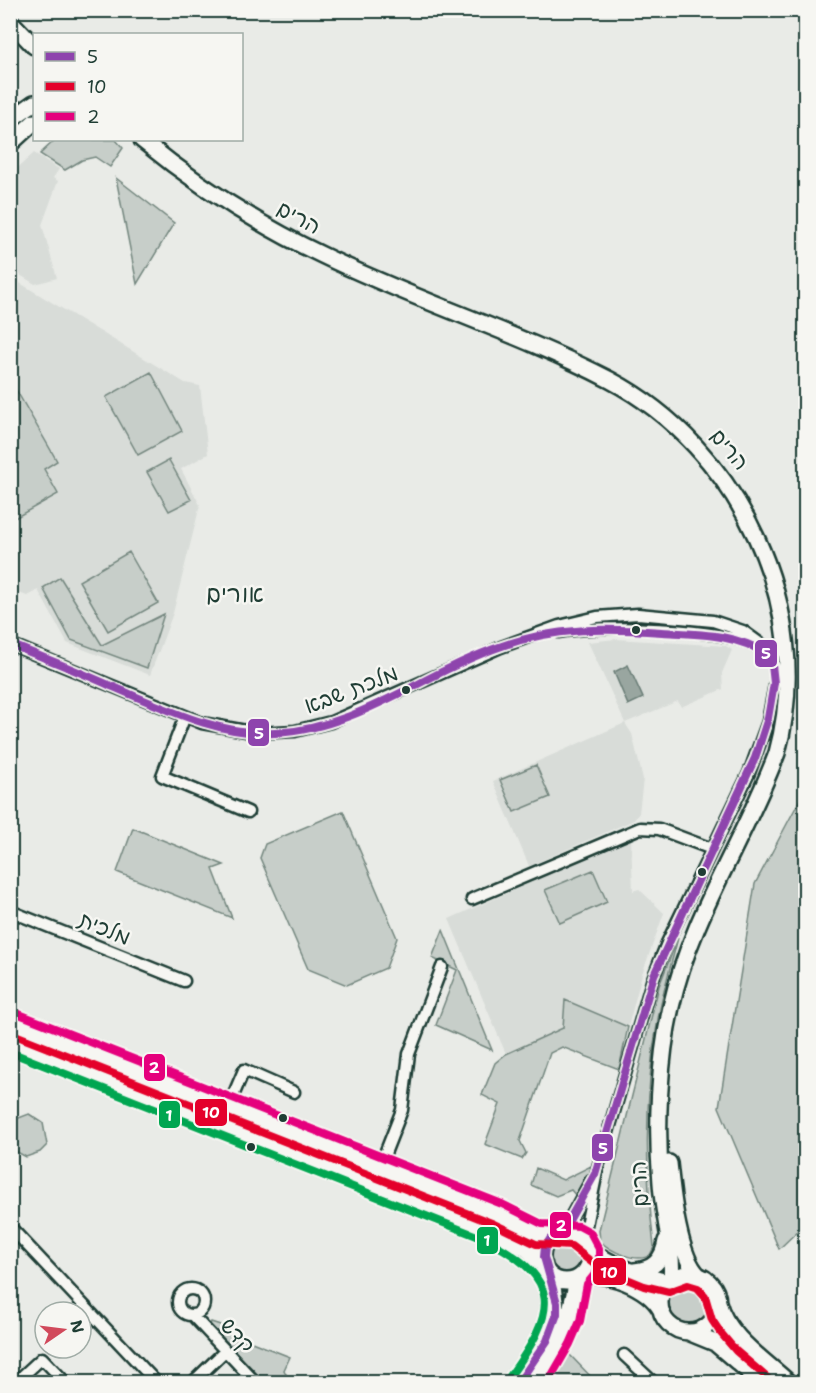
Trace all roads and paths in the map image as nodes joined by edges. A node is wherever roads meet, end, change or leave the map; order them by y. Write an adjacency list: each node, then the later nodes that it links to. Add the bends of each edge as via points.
1 (10, 21): 2 (main road)
2 (33, 45)
3 (33, 104): 4 (main road)
4 (10, 120)
5 (33, 123): 7 (main road)
6 (143, 141): 20 (main road, הרים, via 219,196 297,243 589,370 646,401 707,454 752,518 774,569 789,628 789,706 769,772 708,898 684,962 667,1031)
7 (10, 144)
8 (532, 636): 10 (street, מלכת שבא, via 597,628 717,634 746,641); 10 (street, מלכת שבא, via 572,622 610,615 702,619 743,631 765,646); 11 (street, מלכת שבא, via 313,727 276,733 239,731)
9 (10, 644): 11 (street, מלכת שבא)
10 (771, 656): 13 (street, via 777,679 768,721)
11 (185, 716): 12 (street, via 162,776)
12 (248, 812)
13 (712, 849): 14 (street, via 663,830 640,828); 25 (street, via 655,973)
14 (472, 899)
15 (10, 911): 17 (street, מלכית)
16 (442, 967): 24 (street, via 411,1045 404,1102)
17 (184, 981)
18 (10, 1022): 22 (main road)
19 (10, 1041): 23 (main road)
20 (663, 1082): 29 (main road, הרים, via 659,1162); 33 (main road, הרים, via 676,1210 688,1259)
21 (294, 1092): 22 (street, via 244,1070)
22 (228, 1107): 23 (street); 24 (main road)
23 (221, 1124): 26 (main road)
24 (380, 1167): 26 (street); 28 (main road, via 506,1217 537,1234)
25 (597, 1167): 28 (street); 30 (street)
26 (373, 1184): 31 (main road, via 506,1237 532,1253)
27 (10, 1231): 46 (street)
28 (559, 1234): 30 (main road, via 574,1234); 31 (main road, via 544,1249)
29 (667, 1235): 32 (main road, via 659,1260 650,1268); 35 (main road, הרים)
30 (586, 1244): 32 (main road); 34 (main road, via 589,1266)
31 (547, 1270): 34 (main road, via 562,1281); 42 (main road, via 557,1300 557,1316)
32 (634, 1271): 35 (main road)
33 (699, 1276): 35 (main road, via 682,1275); 36 (main road, via 712,1286)
34 (579, 1278): 37 (main road, via 607,1276 648,1295); 42 (main road, via 561,1339)
35 (670, 1282): 37 (main road, via 662,1294)
36 (718, 1302): 39 (main road, via 710,1323 701,1330); 50 (main road, via 734,1331)
37 (661, 1310): 39 (main road, via 670,1325)
38 (192, 1315): 40 (street, קדש)
39 (688, 1332): 49 (main road, via 712,1341)
40 (225, 1351): 47 (street); 48 (street, קדש)
41 (624, 1355): 44 (street)
42 (531, 1380)
43 (20, 1381): 45 (street, via 42,1358)
44 (651, 1382)
45 (65, 1383)
46 (156, 1383)
47 (194, 1383)
48 (255, 1383)
49 (761, 1383)
50 (788, 1383)

